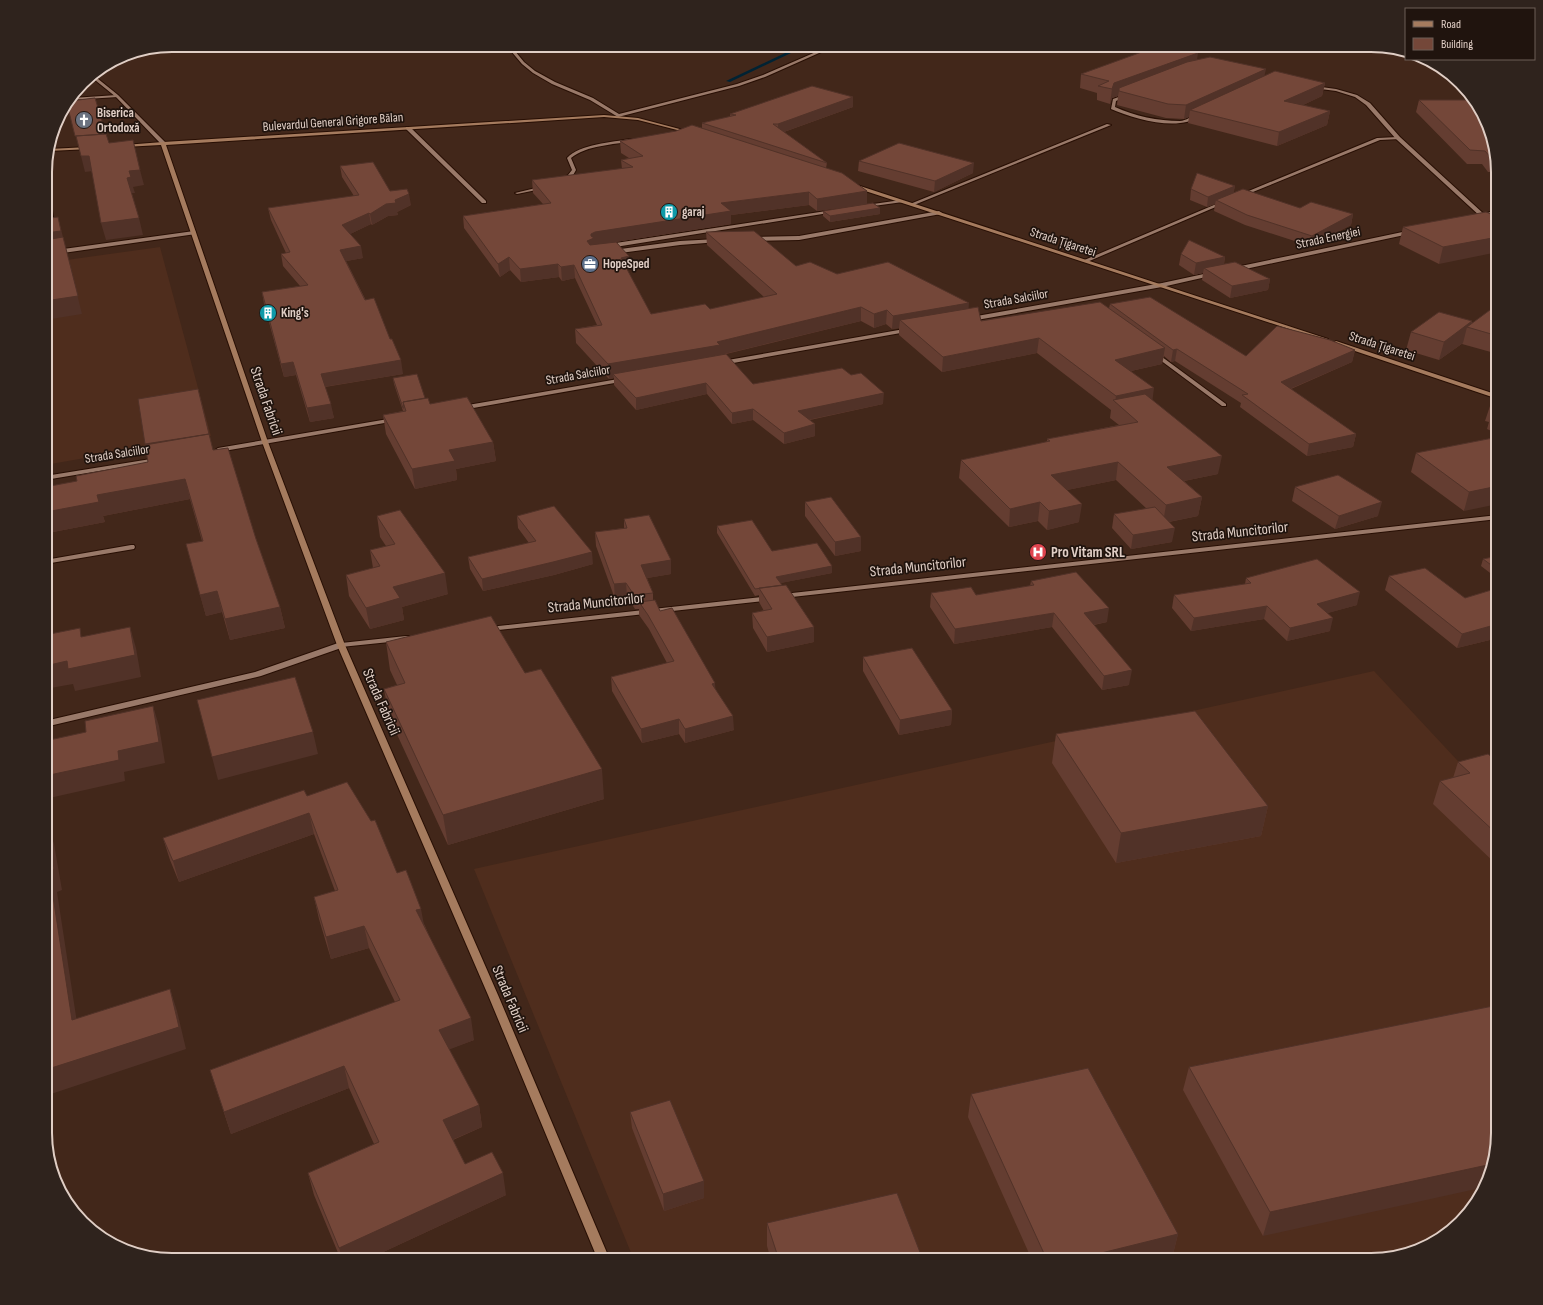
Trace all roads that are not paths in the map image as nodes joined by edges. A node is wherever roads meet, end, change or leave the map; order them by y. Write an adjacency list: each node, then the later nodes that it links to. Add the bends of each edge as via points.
1 (514, 52): 9 (street, via 533,72 605,106)
2 (819, 52): 9 (street, via 738,85)
3 (96, 79): 6 (street)
4 (1306, 86): 15 (street, via 1356,96 1368,104)
5 (1135, 92): 8 (street, via 1114,100 1113,108 1144,118 1184,122)
6 (117, 96): 7 (street); 17 (street)
7 (77, 100)
8 (1205, 112)
9 (618, 116): 11 (main road, Bulevardul General Grigore Bălan); 12 (main road)
10 (1109, 125): 29 (street)
11 (408, 128): 17 (main road, Bulevardul General Grigore Bălan); 28 (street)
12 (682, 130): 13 (street); 14 (main road)
13 (666, 133)
14 (694, 134)
15 (1398, 138): 25 (street, via 1379,139); 34 (street)
16 (636, 140): 21 (street, via 572,154 569,158 574,170 570,176)
17 (163, 143): 18 (main road, Bulevardul General Grigore Bălan); 37 (main road, Strada Fabricii)
18 (117, 146)
19 (94, 147): 20 (main road)
20 (54, 150)
21 (554, 184)
22 (849, 184): 27 (main road, Strada Țigaretei)
23 (547, 186): 24 (street)
24 (517, 193)
25 (1238, 197)
26 (1231, 200): 43 (street)
27 (901, 201): 29 (main road, Strada Țigaretei); 30 (street)
28 (484, 202)
29 (912, 204): 32 (main road, Strada Țigaretei)
30 (862, 207)
31 (839, 210): 40 (street)
32 (939, 213): 38 (street, via 799,238); 43 (main road, Strada Țigaretei)
33 (1491, 213): 34 (street)
34 (1483, 216): 35 (street)
35 (1476, 218)
36 (1420, 231): 44 (street, Strada Energiei)
37 (194, 233): 41 (street); 58 (main road, Strada Fabricii)
38 (748, 239)
39 (726, 241): 42 (street, via 680,243)
40 (604, 247)
41 (53, 252)
42 (607, 253)
43 (1085, 261): 46 (main road, Strada Țigaretei)
44 (1231, 270)
45 (1223, 272): 46 (street)
46 (1162, 285): 47 (street, Strada Salciilor); 54 (main road, Strada Țigaretei)
47 (1082, 300): 48 (street); 49 (street, Strada Salciilor)
48 (1088, 305)
49 (964, 320)
50 (917, 329): 52 (street)
51 (1150, 350): 55 (street)
52 (714, 364)
53 (628, 379): 56 (street, Strada Salciilor)
54 (1491, 395)
55 (1224, 405)
56 (456, 409)
57 (402, 418): 58 (street)
58 (265, 442): 59 (street); 67 (main road, Strada Fabricii)
59 (210, 451)
60 (163, 459): 61 (street, Strada Salciilor)
61 (52, 477)
62 (1491, 518): 65 (street, Strada Muncitorilor)
63 (131, 547): 64 (street)
64 (52, 561)
65 (484, 630)
66 (413, 637): 67 (street)
67 (341, 646): 68 (street, via 258,674); 69 (main road, Strada Fabricii, via 493,995)
68 (52, 722)
69 (601, 1253)

